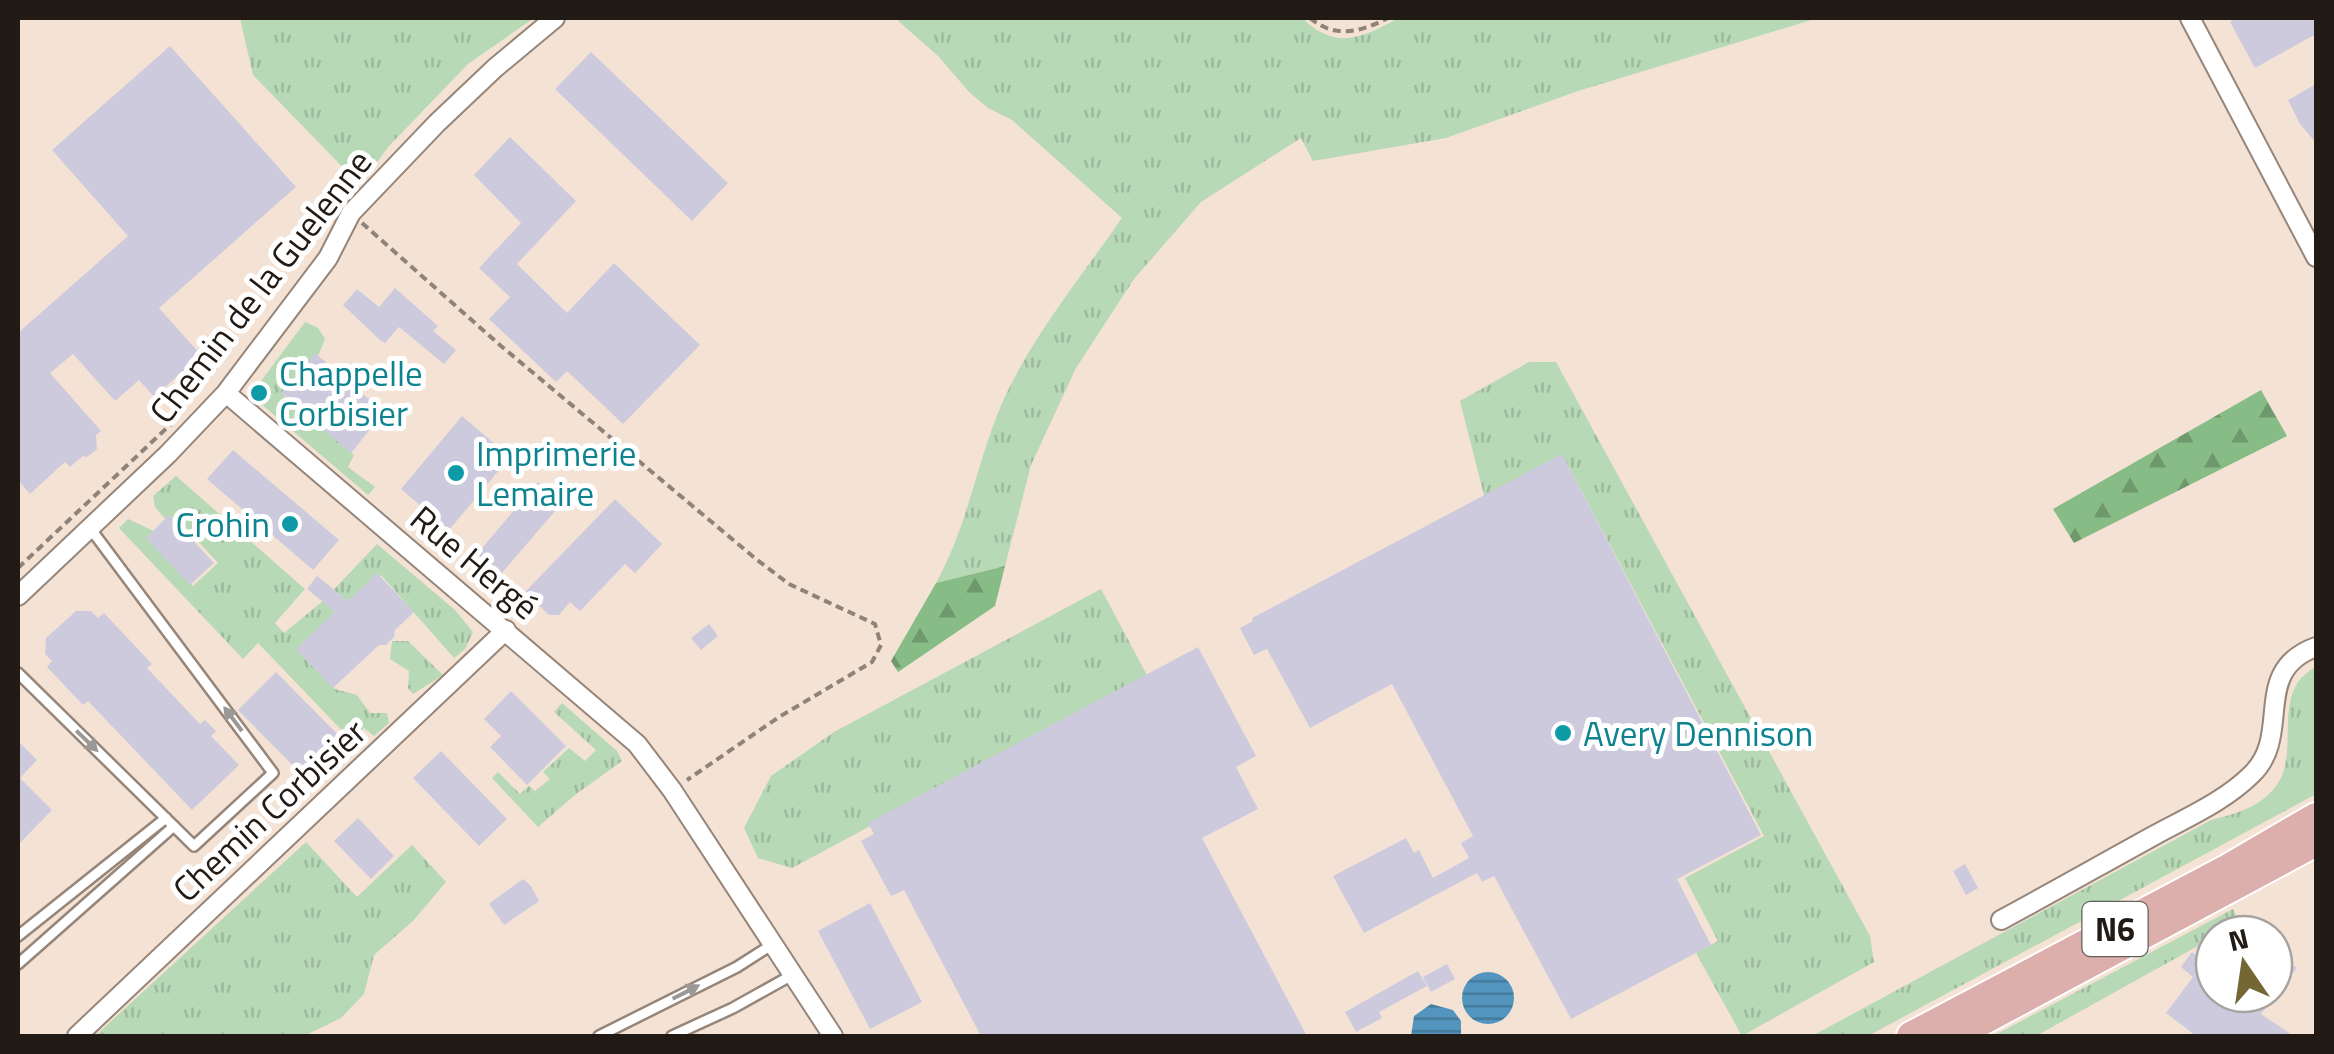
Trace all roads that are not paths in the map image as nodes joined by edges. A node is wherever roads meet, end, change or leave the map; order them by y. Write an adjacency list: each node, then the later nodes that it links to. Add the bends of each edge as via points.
1 (555, 18): 4 (street, Chemin de la Guelenne, via 472,90 351,214 328,258)
2 (2190, 18): 3 (street)
3 (2316, 257)
4 (226, 393): 5 (street, Chemin de la Guelenne); 7 (street, Rue Hergé)
5 (90, 528): 6 (street, Chemin de la Guelenne); 11 (lane, one-way to 5, via 194,846 273,773)
6 (18, 596)
7 (506, 630): 15 (street, Rue Hergé, via 636,744); 18 (street, Chemin Corbisier)
8 (2316, 647): 13 (street, via 2286,666 2274,702 2272,740 2244,781)
9 (18, 673): 11 (lane, one-way to 11)
10 (2316, 818): 22 (main road, N6)
11 (170, 822): 14 (lane); 16 (lane)
12 (2316, 842): 23 (main road, N6)
13 (2001, 920)
14 (18, 936)
15 (774, 944): 17 (street, Rue Hergé); 19 (lane, one-way to 15)
16 (18, 964)
17 (794, 974): 20 (lane); 21 (street, Rue Hergé)
18 (76, 1036)
19 (599, 1036)
20 (672, 1036)
21 (833, 1036)
22 (1911, 1036)
23 (1954, 1036)

